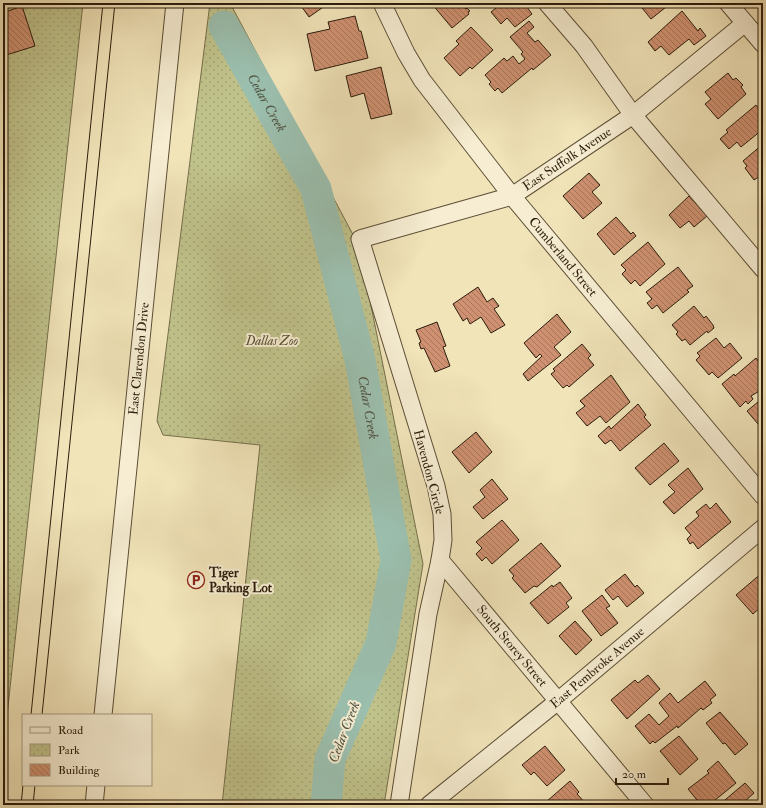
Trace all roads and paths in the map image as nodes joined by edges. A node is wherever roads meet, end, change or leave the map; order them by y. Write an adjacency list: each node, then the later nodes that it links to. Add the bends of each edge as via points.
1 (175, 3): 15 (street, East Clarendon Drive)
2 (382, 3): 8 (street, Cumberland Street, via 406,54 422,80)
3 (547, 3): 7 (street, via 584,46)
4 (728, 3): 5 (street)
5 (745, 23): 6 (street); 7 (street, East Suffolk Avenue)
6 (763, 44)
7 (634, 115): 8 (street, East Suffolk Avenue); 10 (street)
8 (512, 196): 9 (street, East Suffolk Avenue); 11 (street, Cumberland Street)
9 (360, 239): 13 (street, Havendon Circle, via 436,486 442,514)
10 (763, 268)
11 (763, 496)
12 (763, 528): 14 (street, East Pembroke Avenue)
13 (440, 560): 14 (street, South Storey Street); 18 (street, Havendon Circle, via 428,614)
14 (558, 701): 19 (street, East Pembroke Avenue); 20 (street, South Storey Street)
15 (103, 714)
16 (96, 786): 17 (street)
17 (94, 805)
18 (399, 805)
19 (430, 805)
20 (645, 805)

